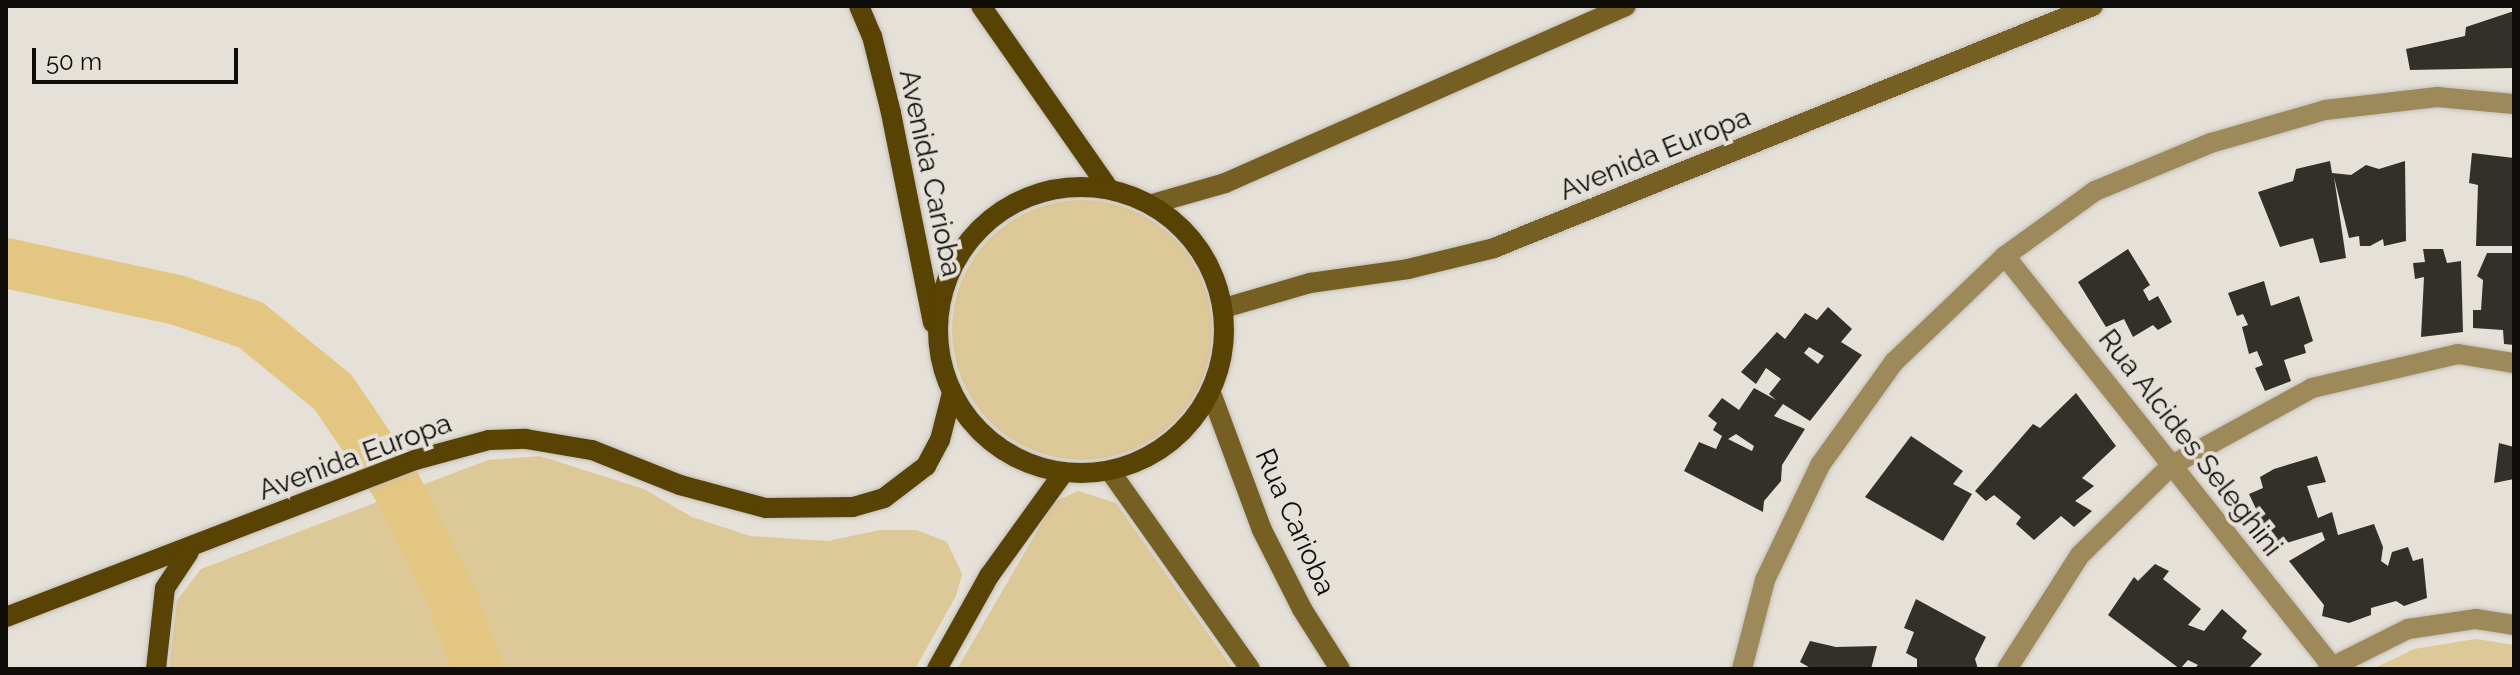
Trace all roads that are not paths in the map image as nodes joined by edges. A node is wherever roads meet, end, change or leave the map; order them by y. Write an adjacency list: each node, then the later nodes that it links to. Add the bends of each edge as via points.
1 (859, 6): 10 (main road, Avenida Carioba, via 891,113)
2 (1626, 6): 7 (main road, via 1225,183)
3 (2093, 6): 9 (main road, Avenida Europa, via 1494,248 1408,269 1310,283)
4 (983, 7): 6 (main road)
5 (2514, 104): 8 (street, via 2437,97 2325,110 2211,143 2095,191)
6 (1109, 189): 7 (main road); 10 (main road, via 1063,188 1018,201 981,227 953,265 944,293)
7 (1152, 204): 9 (main road, via 1187,231 1211,267)
8 (2005, 256): 14 (street, Rua Alcides Seleghini); 25 (street, via 1894,362 1820,465 1765,580)
9 (1224, 308): 13 (main road, via 1224,352)
10 (939, 354): 12 (main road, Avenida Carioba)
11 (2514, 363): 14 (street, via 2458,354 2312,388)
12 (952, 393): 16 (main road, Avenida Carioba, via 971,423 998,447 1029,464); 17 (main road, Avenida Europa, via 940,440 926,466 895,492 853,507 766,508 724,500 592,450 526,439 489,440 415,460)
13 (1211, 393): 15 (main road, via 1186,429 1151,455); 24 (main road, Rua Carioba, via 1262,530)
14 (2172, 465): 20 (street, Rua Alcides Seleghini); 26 (street, via 2080,555)
15 (1110, 471): 16 (main road, Avenida Carioba); 23 (main road)
16 (1064, 472): 22 (main road, via 989,576)
17 (192, 549): 18 (main road, Avenida Europa); 21 (main road, via 165,588)
18 (6, 617)
19 (2514, 625): 20 (street, via 2476,619 2408,629)
20 (2329, 667)
21 (156, 669)
22 (937, 669)
23 (1250, 669)
24 (1340, 669)
25 (1742, 669)
26 (2007, 669)

